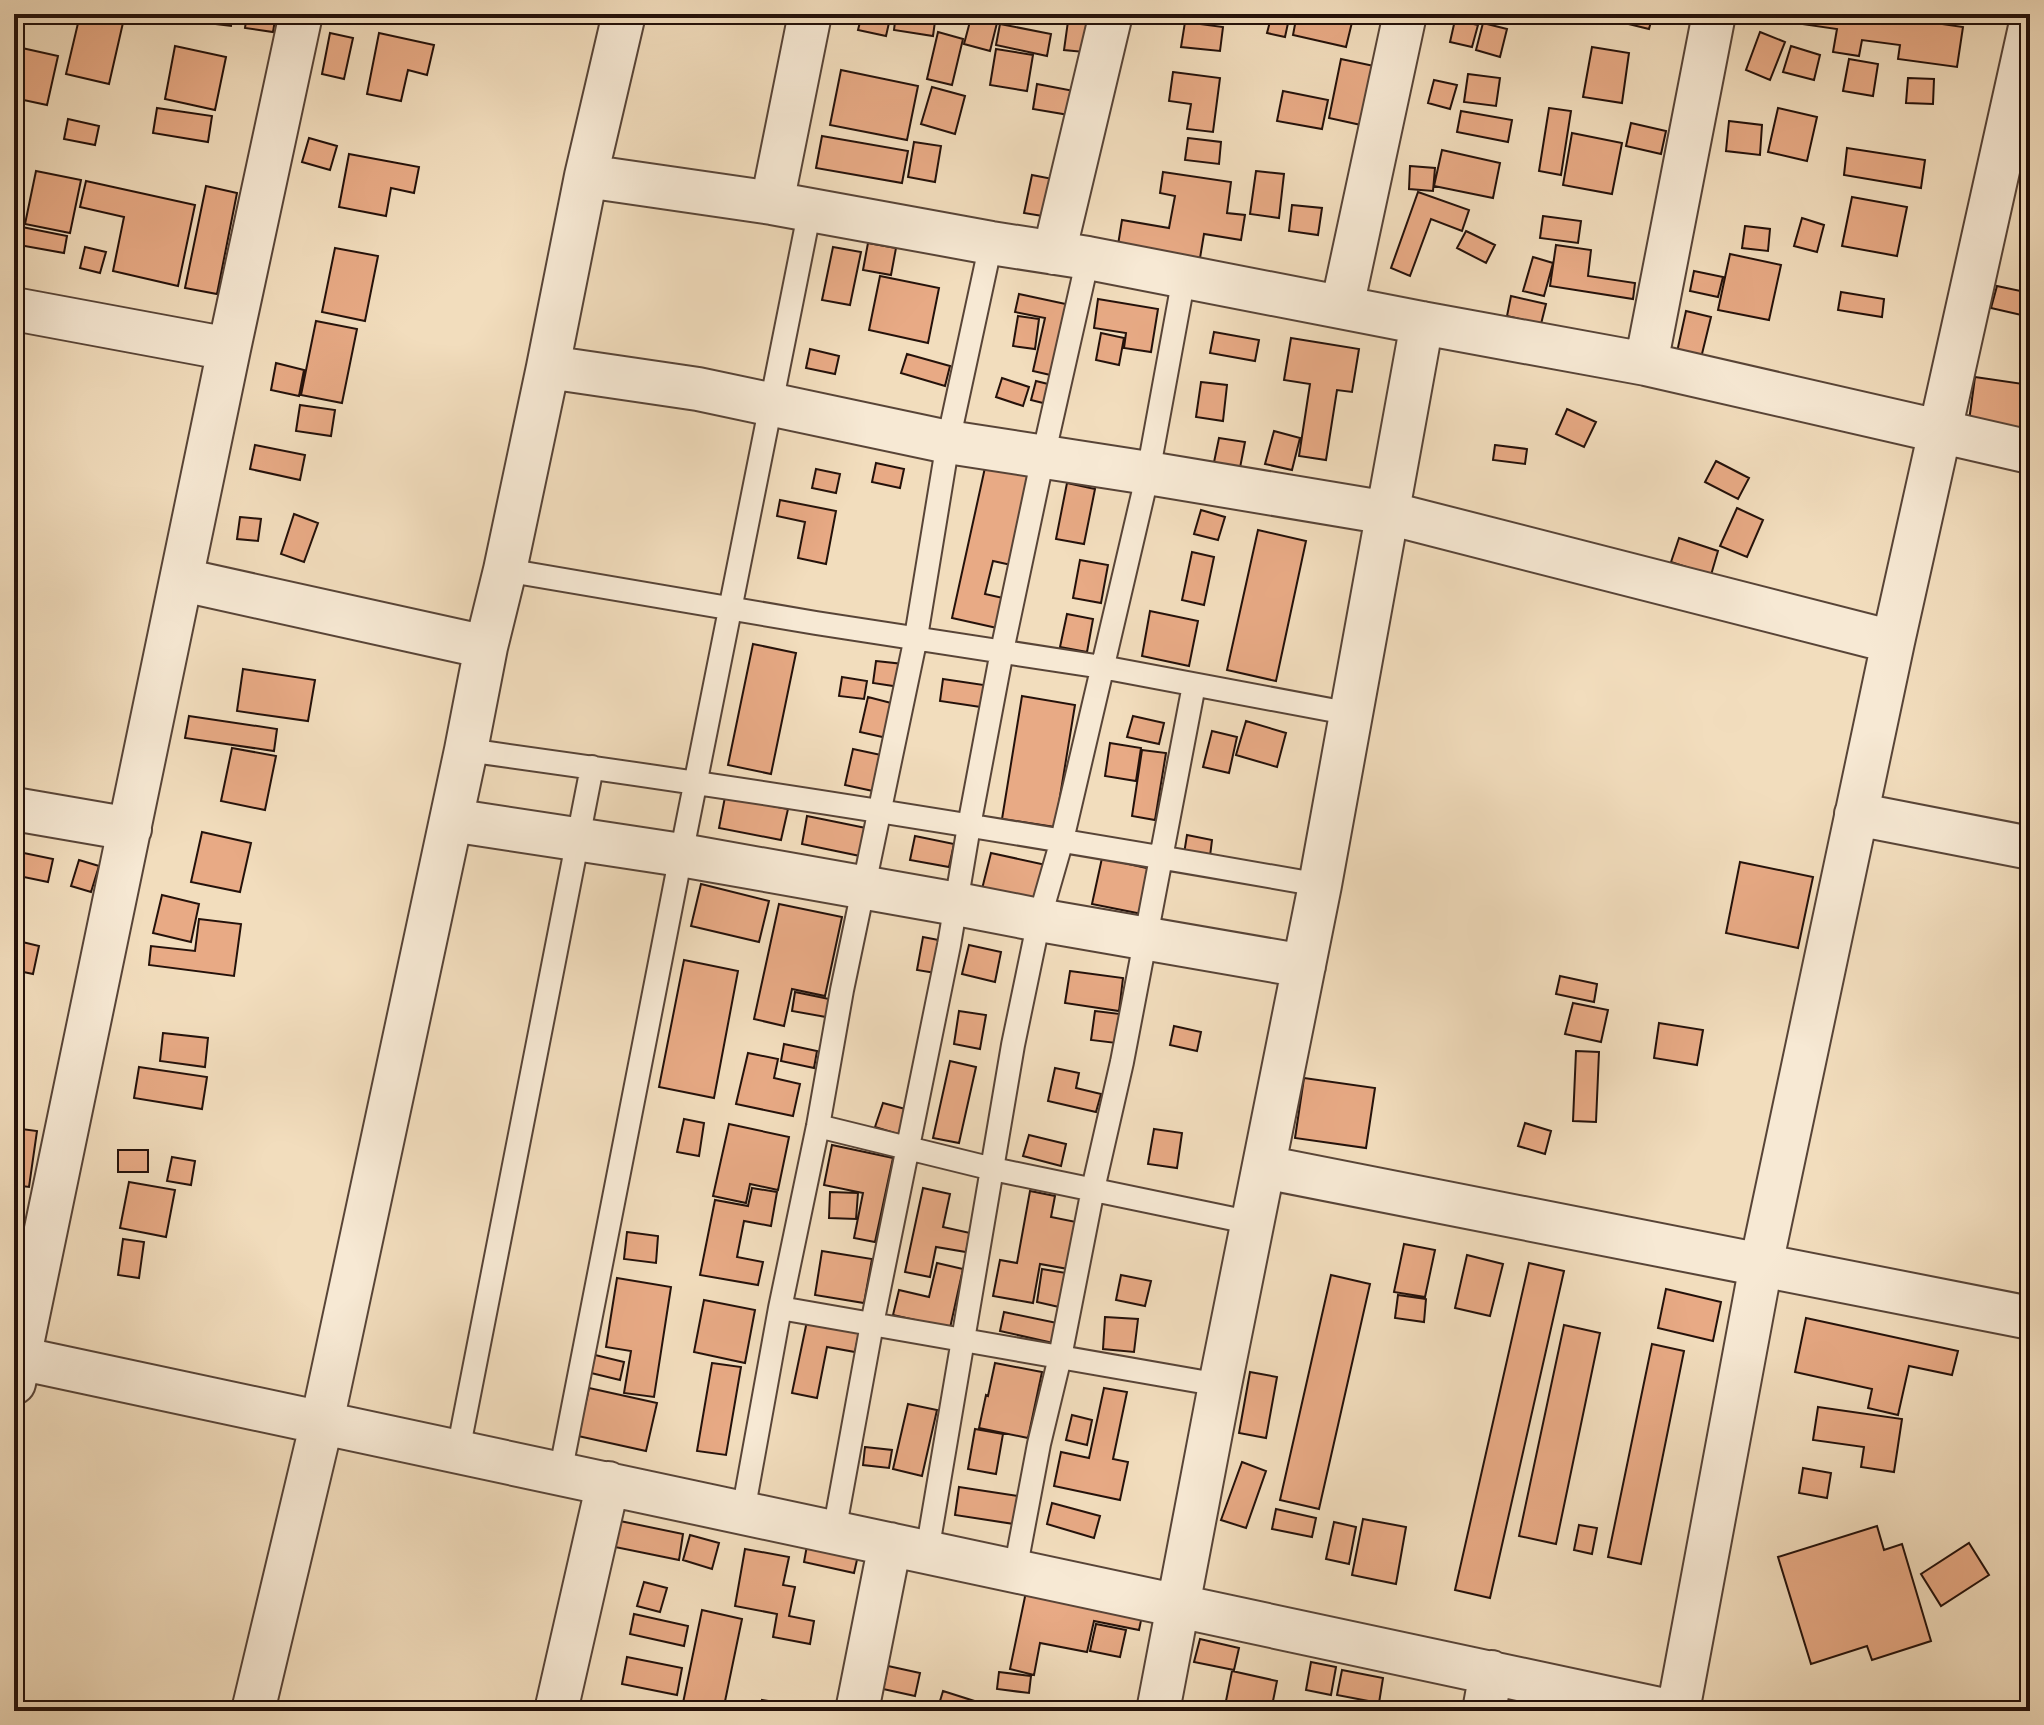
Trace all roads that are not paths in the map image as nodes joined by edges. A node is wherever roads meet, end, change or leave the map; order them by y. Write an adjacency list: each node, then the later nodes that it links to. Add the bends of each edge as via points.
1 (301, 14): 16 (street)
2 (624, 14): 8 (street)
3 (810, 14): 9 (street)
4 (1111, 14): 11 (street)
5 (1405, 14): 13 (street)
6 (1714, 14): 17 (street)
7 (2030, 27): 20 (street)
8 (586, 176): 9 (street); 18 (street)
9 (791, 206): 10 (street); 19 (lane)
10 (991, 243): 11 (street); 21 (lane)
11 (1071, 256): 12 (street); 23 (lane)
12 (1184, 277): 13 (street); 24 (lane)
13 (1342, 307): 15 (street)
14 (14, 309): 16 (street)
15 (1422, 323): 17 (street); 25 (street)
16 (229, 349): 27 (street)
17 (1646, 364): 20 (street)
18 (548, 367): 19 (street, via 698,389); 26 (street)
19 (772, 406): 21 (street); 28 (lane)
20 (1941, 432): 22 (street); 30 (street)
21 (948, 442): 23 (street); 29 (lane)
22 (2030, 452)
23 (1043, 457): 24 (street); 32 (lane)
24 (1148, 473): 25 (street); 33 (lane)
25 (1388, 513): 30 (street); 35 (street)
26 (505, 570): 28 (lane); 31 (street)
27 (183, 580): 31 (street); 44 (street)
28 (729, 609): 29 (lane); 38 (lane)
29 (916, 637): 32 (lane); 40 (lane)
30 (1893, 642): 41 (street)
31 (486, 647): 36 (street)
32 (1002, 651): 33 (lane); 43 (lane)
33 (1102, 667): 34 (lane); 46 (lane)
34 (1194, 685): 35 (lane); 49 (lane)
35 (1352, 714): 50 (street)
36 (466, 750): 37 (lane); 42 (street)
37 (592, 767): 38 (lane); 45 (lane)
38 (696, 781): 40 (lane); 48 (lane)
39 (14, 809): 44 (street)
40 (878, 812): 43 (lane); 51 (lane)
41 (1856, 814): 47 (street); 62 (street)
42 (451, 820): 45 (street); 70 (street)
43 (969, 826): 46 (lane); 52 (lane)
44 (130, 829): 68 (street)
45 (578, 839): 48 (street); 71 (lane)
46 (1062, 840): 49 (lane); 53 (lane)
47 (2030, 848)
48 (681, 855): 51 (street); 72 (lane)
49 (1161, 857): 50 (lane); 54 (lane)
50 (1320, 885): 55 (street)
51 (864, 889): 52 (street); 56 (lane)
52 (957, 904): 53 (street); 57 (lane)
53 (1039, 920): 54 (street); 59 (lane)
54 (1145, 938): 55 (street); 60 (lane)
55 (1304, 966): 58 (street)
56 (818, 1126): 57 (lane); 63 (lane)
57 (907, 1146): 59 (lane); 65 (lane)
58 (1264, 1167): 61 (street); 62 (street)
59 (993, 1169): 60 (lane); 66 (lane)
60 (1093, 1189): 61 (lane); 67 (lane)
61 (1253, 1223): 69 (street)
62 (1761, 1265): 64 (street); 85 (street)
63 (780, 1308): 65 (lane); 74 (lane)
64 (2030, 1318)
65 (872, 1324): 66 (lane); 75 (lane)
66 (963, 1339): 67 (lane); 76 (lane)
67 (1060, 1357): 69 (lane); 77 (lane)
68 (16, 1366): 70 (street)
69 (1220, 1385): 78 (street)
70 (322, 1422): 71 (street); 80 (street)
71 (458, 1451): 72 (street)
72 (560, 1474): 73 (street)
73 (608, 1483): 74 (street); 81 (street)
74 (743, 1512): 75 (street)
75 (834, 1532): 76 (street)
76 (908, 1548): 77 (street); 82 (street)
77 (1015, 1571): 78 (street)
78 (1179, 1606): 79 (street); 83 (street)
79 (1488, 1692): 84 (street)
80 (253, 1711)
81 (556, 1711)
82 (857, 1711)
83 (1158, 1711)
84 (1669, 1711)
85 (1678, 1711)

